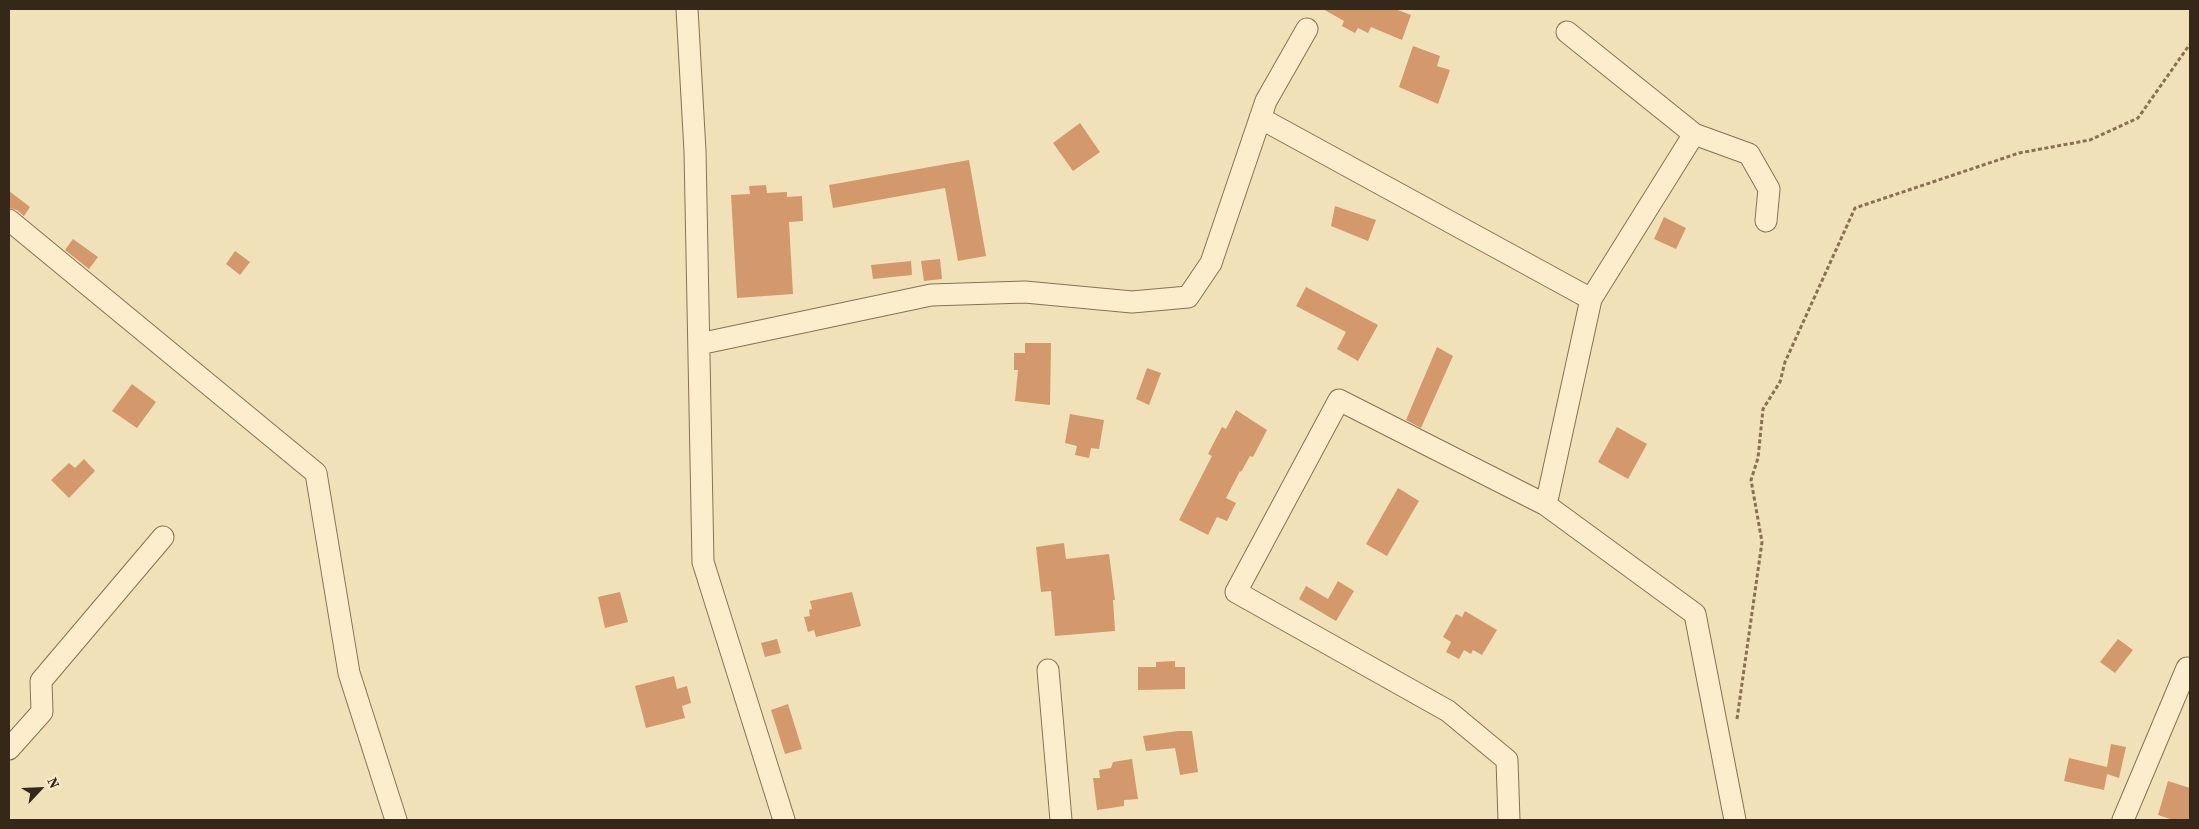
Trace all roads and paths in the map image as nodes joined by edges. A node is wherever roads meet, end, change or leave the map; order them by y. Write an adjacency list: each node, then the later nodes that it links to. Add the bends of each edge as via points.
1 (687, 9): 10 (street, via 695,151)
2 (1306, 30): 5 (street, via 1266,101)
3 (1567, 32): 6 (street)
4 (2190, 44): 15 (path, via 2138,118 2090,140 2019,152 1855,208 1780,382 1763,409 1758,458 1751,480 1762,542)
5 (1260, 118): 9 (street); 10 (street, via 1211,263 1188,297 1132,302 1025,292 931,295)
6 (1694, 134): 8 (street, via 1749,154 1769,189); 9 (street)
7 (9, 220): 17 (street, via 316,473 349,673)
8 (1766, 221)
9 (1591, 298): 11 (street)
10 (699, 344): 18 (street, via 703,562)
11 (1546, 505): 20 (street, via 1339,400 1236,592 1448,711 1507,760); 21 (street, via 1695,614)
12 (163, 538): 16 (street, via 41,681 42,712)
13 (2187, 668): 22 (street)
14 (1048, 670): 19 (street)
15 (1736, 728)
16 (9, 749)
17 (396, 820)
18 (784, 820)
19 (1061, 820)
20 (1509, 820)
21 (1735, 820)
22 (2123, 820)

